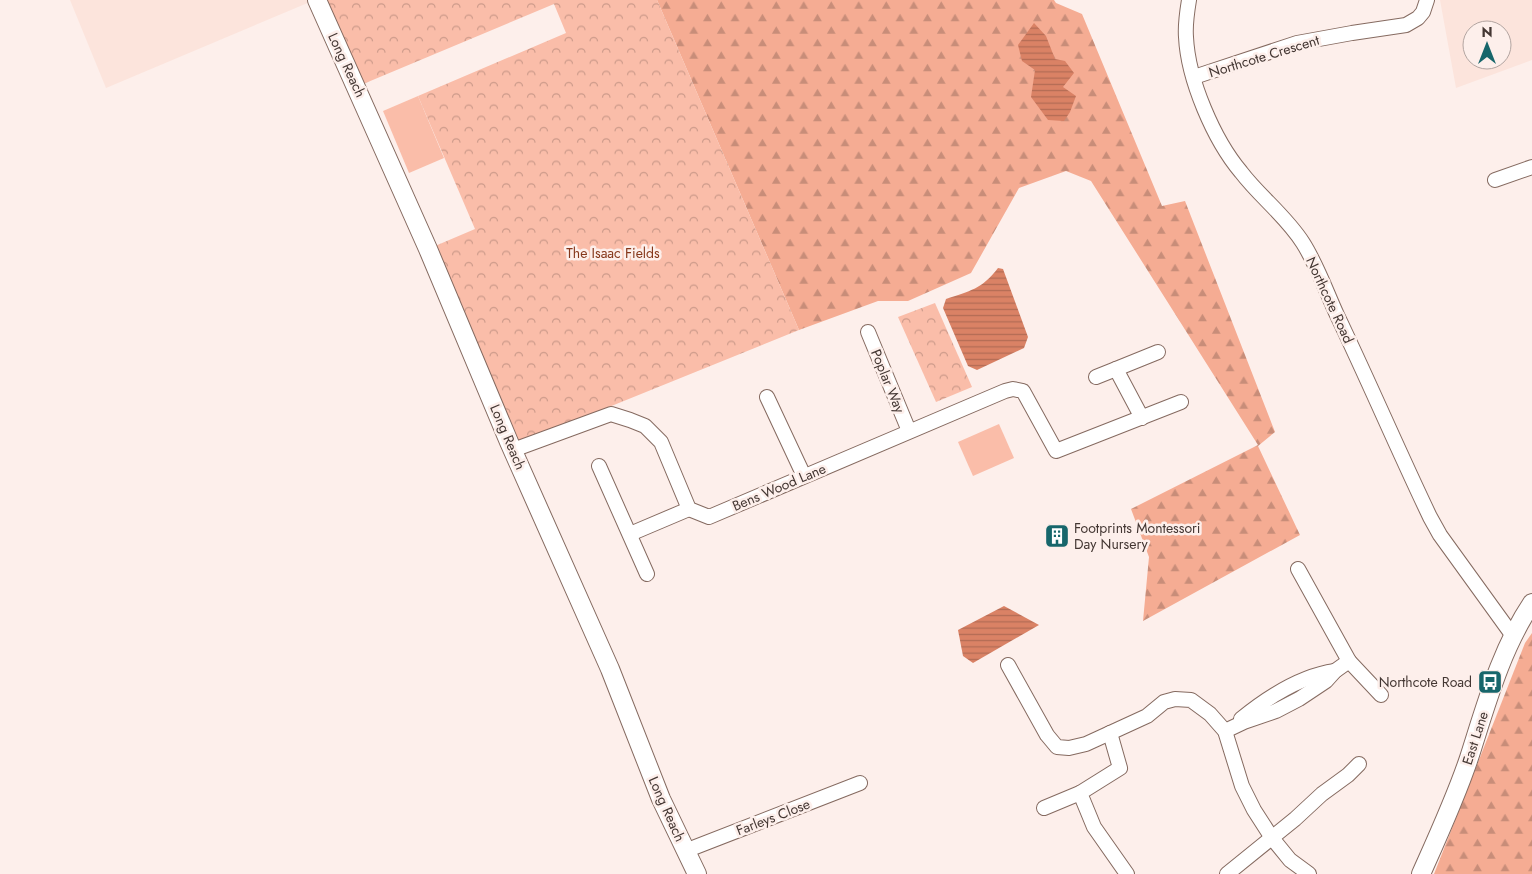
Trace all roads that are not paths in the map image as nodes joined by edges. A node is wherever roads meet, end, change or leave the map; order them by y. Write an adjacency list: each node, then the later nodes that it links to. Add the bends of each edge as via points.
1 (317, 0): 15 (street, Long Reach)
2 (1189, 0): 4 (street, Northcote Crescent, via 1186,38)
3 (1427, 0): 4 (street, Northcote Crescent, via 1418,18 1406,25 1297,43)
4 (1194, 77): 23 (street, Northcote Road, via 1210,122 1240,171 1303,244 1440,535)
5 (1532, 167): 6 (street)
6 (1495, 180)
7 (868, 332): 14 (street, Poplar Way)
8 (1158, 352): 9 (street)
9 (1116, 368): 10 (street); 13 (street)
10 (1096, 377)
11 (768, 396): 17 (street)
12 (1181, 402): 13 (street)
13 (1142, 418): 14 (street, Bens Wood Lane, via 1056,451 1023,391 1013,389)
14 (909, 431): 17 (street, Bens Wood Lane)
15 (513, 450): 18 (street, via 611,414 630,420 645,426 661,442); 34 (street, Long Reach)
16 (600, 466): 19 (street)
17 (804, 476): 18 (street, Bens Wood Lane, via 709,517)
18 (689, 509): 19 (street)
19 (630, 534): 21 (street)
20 (1298, 569): 24 (street)
21 (647, 574)
22 (1532, 603): 23 (street, East Lane)
23 (1513, 636): 39 (street, East Lane, via 1453,799)
24 (1349, 661): 26 (street); 27 (street, via 1299,699)
25 (1008, 665): 28 (street, via 1057,747 1086,744)
26 (1382, 695)
27 (1225, 732): 28 (street, via 1210,714 1191,700 1175,699); 33 (street, via 1242,786)
28 (1110, 733): 31 (street, via 1120,768)
29 (1359, 764): 33 (street)
30 (860, 783): 34 (street, Farleys Close)
31 (1080, 793): 32 (street); 36 (street, via 1094,827)
32 (1044, 808)
33 (1272, 838): 37 (street); 38 (street, via 1290,860)
34 (685, 851): 35 (street, Long Reach)
35 (697, 874)
36 (1127, 874)
37 (1227, 874)
38 (1309, 874)
39 (1421, 874)

